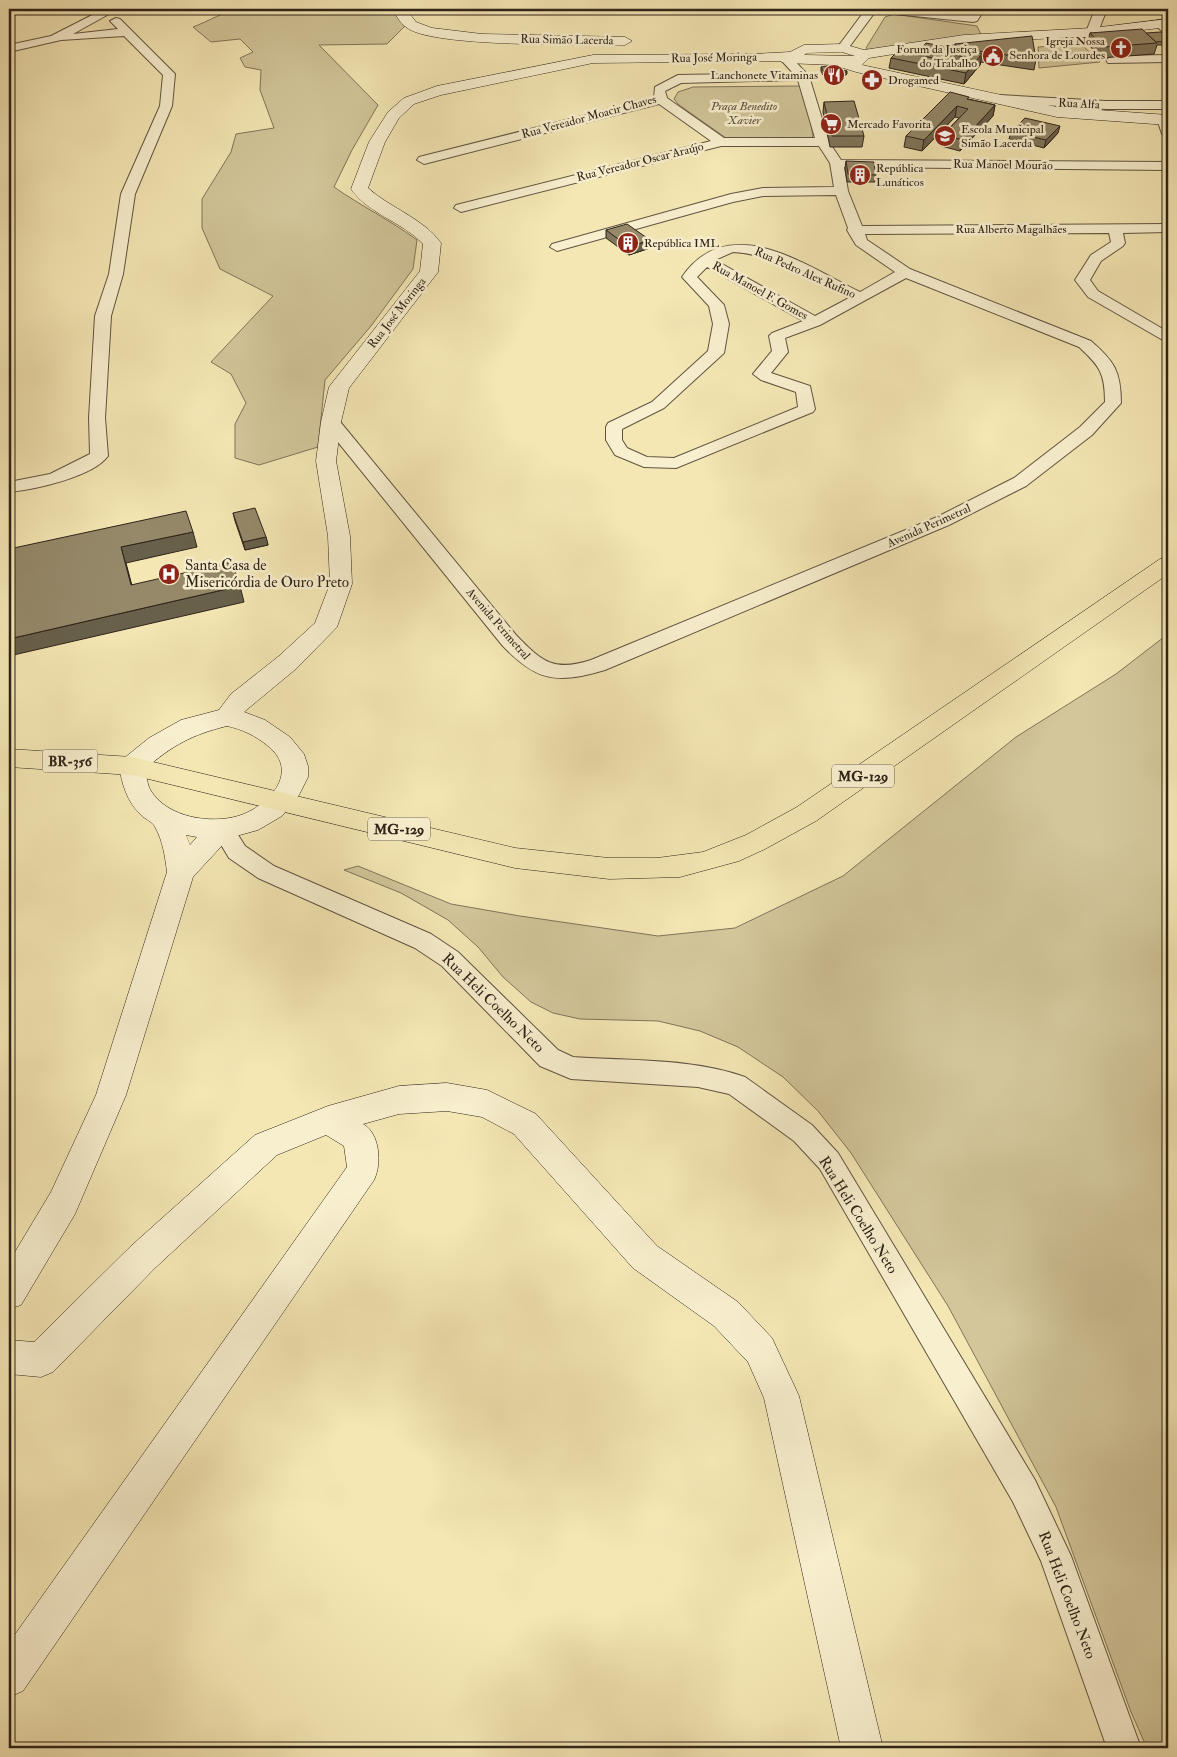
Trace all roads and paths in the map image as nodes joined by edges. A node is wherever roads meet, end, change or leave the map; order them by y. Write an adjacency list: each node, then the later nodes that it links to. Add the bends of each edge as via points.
1 (399, 9): 10 (street, Rua Simão Lacerda, via 411,25 430,32 482,38)
2 (874, 9): 3 (street, via 973,19); 12 (street)
3 (979, 9)
4 (1100, 9): 8 (street)
5 (109, 10): 7 (street); 9 (street)
6 (1165, 26): 8 (street)
7 (127, 32): 9 (street); 38 (street, via 169,74 166,106 128,194 116,274 103,316 97,418 100,456 75,471 36,484)
8 (1092, 32): 16 (street, via 964,39)
9 (54, 39): 11 (street)
10 (638, 41)
11 (9, 48)
12 (843, 48): 13 (street); 16 (street)
13 (791, 55): 16 (street); 17 (street, Avenida Perimetral); 37 (street, Rua José Moringa, via 593,59 437,91 410,101 393,114 381,135 360,189 372,202 421,230 432,242 429,272 339,387)
14 (1168, 58): 15 (street)
15 (1112, 60)
16 (859, 62): 19 (street, via 990,99 1057,112)
17 (803, 76): 18 (street, Rua Vereador Moacir Chaves, via 678,79 659,90); 22 (street, Avenida Perimetral)
18 (661, 100): 21 (street); 23 (street, Rua Vereador Moacir Chaves)
19 (1166, 114): 20 (street)
20 (1168, 134)
21 (721, 142): 22 (street, Rua Vereador Oscar Araújo); 27 (street, Rua Vereador Oscar Araújo)
22 (823, 142): 24 (street, Avenida Perimetral)
23 (424, 160)
24 (837, 163): 25 (street, Rua Manoel Mourão); 26 (street, Avenida Perimetral)
25 (1168, 166)
26 (840, 191): 30 (street, Avenida Perimetral); 31 (street, via 763,192 739,196)
27 (460, 208)
28 (1168, 228): 29 (street, Rua Alberto Magalhães)
29 (1115, 229): 30 (street, Rua Alberto Magalhães); 36 (street, via 1118,243 1096,258 1082,280 1093,294)
30 (854, 230): 33 (street, Avenida Perimetral, via 861,242)
31 (557, 247)
32 (705, 260): 34 (street, Rua Pedro Alex Rufino, via 731,248 750,248); 35 (street, Rua Manoel F. Gomes); 35 (street, Rua Pedro Alex Rufino, via 689,277 716,304 721,324 716,353 658,405 614,427 614,440 621,451 644,462 676,464 807,409 804,389 790,382 775,382 761,374 780,352 777,336)
33 (905, 272): 34 (street, Rua Pedro Alex Rufino); 37 (street, Avenida Perimetral, via 1085,344 1104,361 1114,379 1113,403 1086,431 1020,482 943,521 575,673 557,674 524,657)
34 (860, 298): 35 (street)
35 (815, 322)
36 (1168, 338)
37 (330, 422): 40 (street, Rua José Moringa, via 326,461 339,536 341,584 325,627 240,700)
38 (9, 487)
39 (1168, 564): 43 (main road, MG-129, via 824,803 764,838 702,862 639,870 575,867 515,858)
40 (227, 717): 42 (street, via 190,726 158,744); 43 (street, via 249,721 290,750 297,767 294,783)
41 (9, 758): 42 (main road, BR-356)
42 (132, 766): 43 (main road, MG-129); 44 (street, via 142,800)
43 (282, 801): 45 (street, via 248,823)
44 (165, 818): 45 (street, via 203,829); 46 (street, via 176,844)
45 (222, 828): 46 (street); 52 (street, Rua Heli Coelho Neto, via 237,852 266,872 423,942 450,959 549,1058 571,1068 698,1076 736,1085 803,1133 828,1162 1024,1491 1055,1556)
46 (181, 872): 48 (street, via 111,1095 63,1203)
47 (328, 1120): 49 (street, via 266,1145 143,1257 41,1360); 50 (street, via 359,1138 362,1170); 51 (street, via 399,1100 447,1097 487,1104 525,1124 645,1257 726,1314 760,1350 781,1396)
48 (9, 1293)
49 (9, 1356)
50 (9, 1676)
51 (862, 1748)
52 (1124, 1748)

